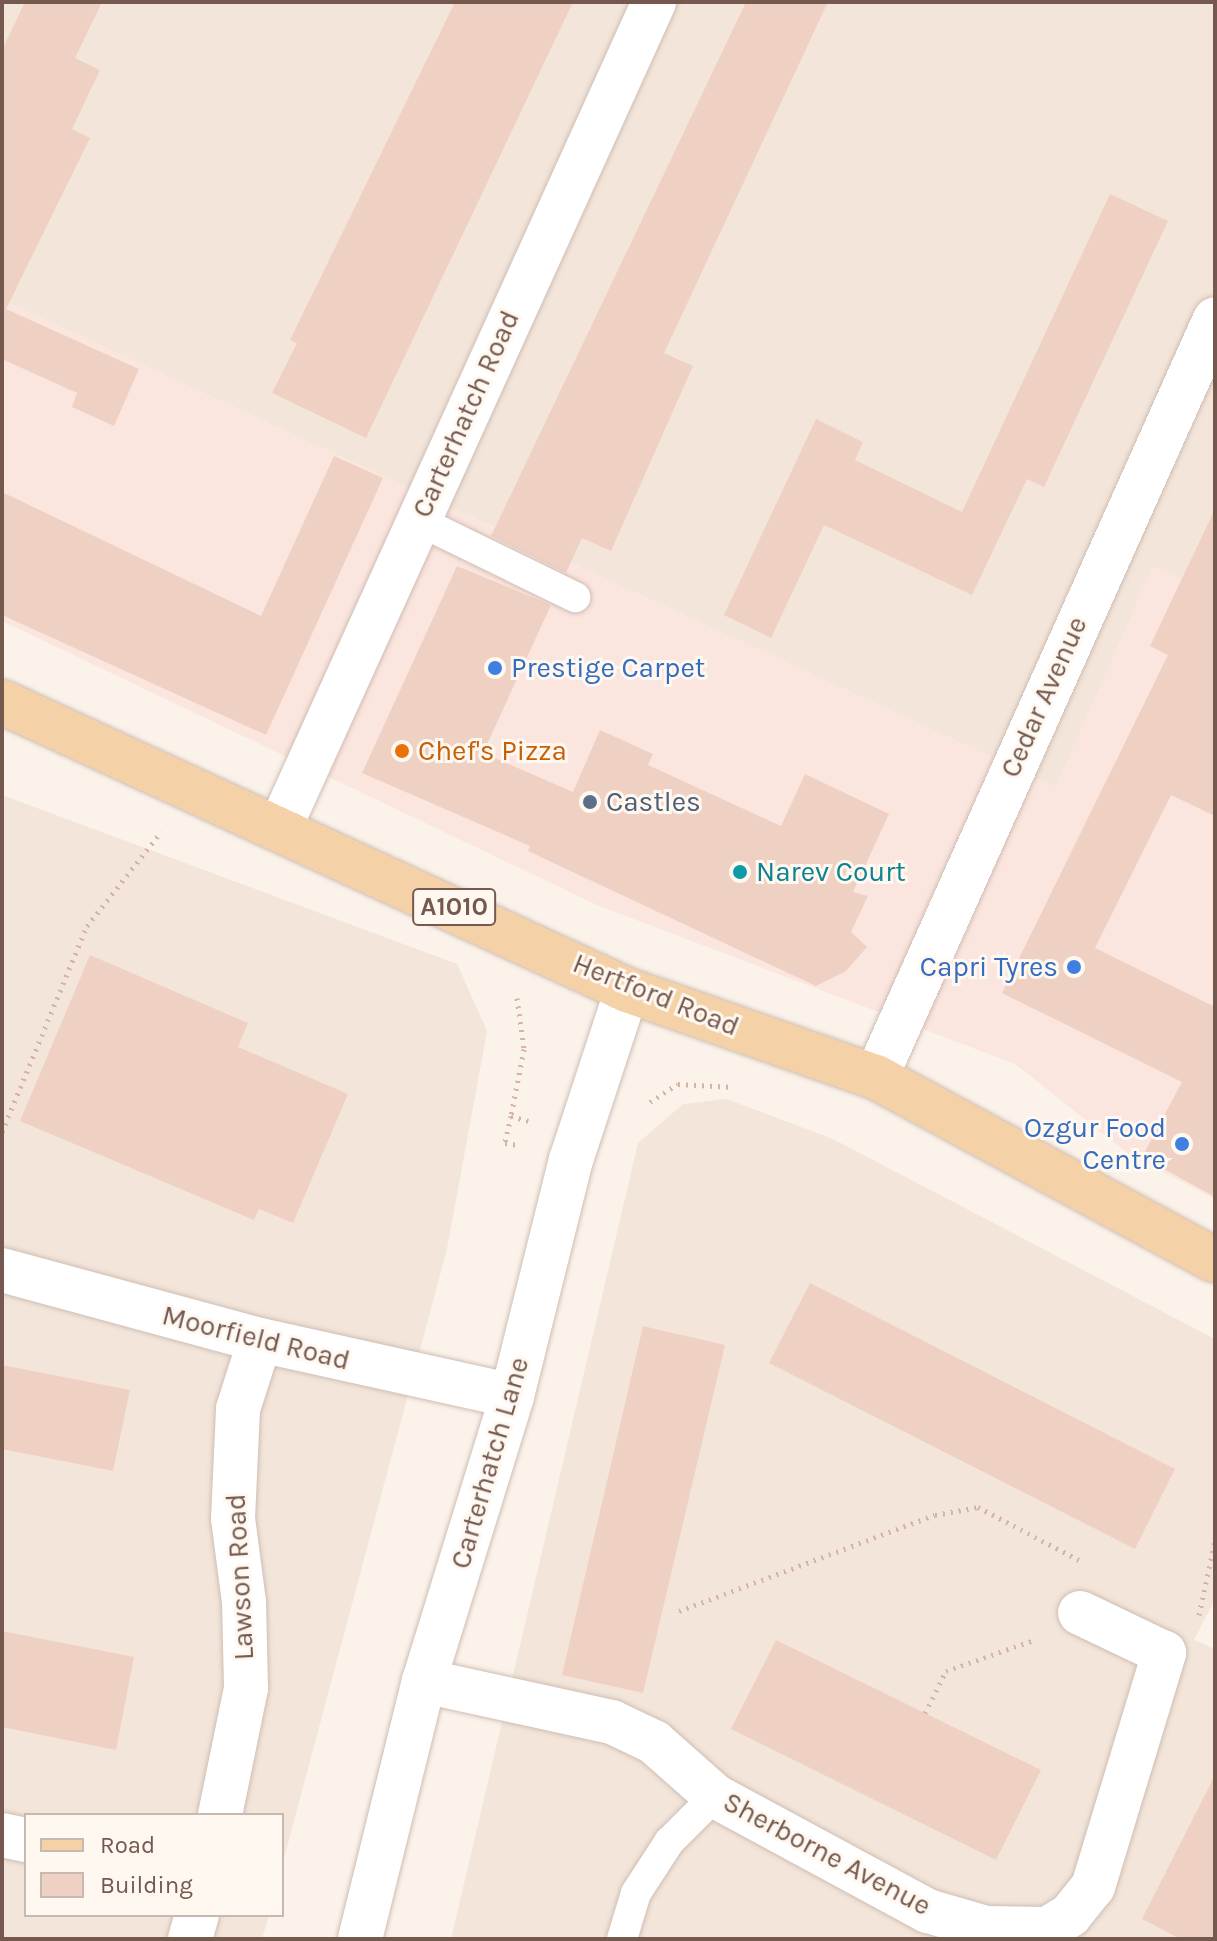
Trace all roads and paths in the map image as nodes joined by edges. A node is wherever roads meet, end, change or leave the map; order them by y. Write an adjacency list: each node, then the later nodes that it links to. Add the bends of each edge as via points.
1 (654, 2): 3 (street, Carterhatch Road)
2 (1215, 319): 10 (street, Cedar Avenue)
3 (419, 521): 4 (lane); 6 (street, Carterhatch Road)
4 (575, 597)
5 (2, 702): 6 (main road, Hertford Road / A1010)
6 (280, 827): 9 (main road, Hertford Road / A1010)
7 (164, 828): 15 (path, via 87,926)
8 (508, 984): 13 (path, via 523,1009 524,1049)
9 (627, 990): 10 (main road, Hertford Road / A1010); 20 (street, Carterhatch Lane, via 571,1160)
10 (876, 1077): 17 (main road, Hertford Road / A1010)
11 (740, 1087): 12 (path, via 678,1084 652,1098)
12 (647, 1110)
13 (511, 1116): 14 (path); 16 (path, via 505,1143)
14 (524, 1119)
15 (2, 1132)
16 (519, 1145)
17 (1215, 1260)
18 (2, 1270): 19 (street, Moorfield Road)
19 (260, 1340): 20 (street, Moorfield Road); 28 (street, Lawson Road, via 238,1409 233,1519 244,1602 246,1688)
20 (512, 1396): 25 (street, Carterhatch Lane)
21 (1215, 1541): 24 (path, via 1198,1621)
22 (679, 1611): 23 (path, via 935,1515 978,1507 1107,1574)
23 (1080, 1613): 26 (path, via 1050,1634 946,1671); 32 (street, Sherborne Avenue, via 1164,1653 1093,1887)
24 (1185, 1614)
25 (424, 1681): 27 (street, Sherborne Avenue, via 612,1722 654,1742); 34 (street, Carterhatch Lane)
26 (925, 1713)
27 (715, 1796): 32 (street, Sherborne Avenue, via 928,1911 986,1928); 35 (lane, via 661,1855 636,1893)
28 (220, 1813)
29 (2, 1835): 30 (street)
30 (24, 1840)
31 (196, 1917): 33 (street)
32 (1056, 1934)
33 (190, 1939)
34 (360, 1939)
35 (622, 1939)

